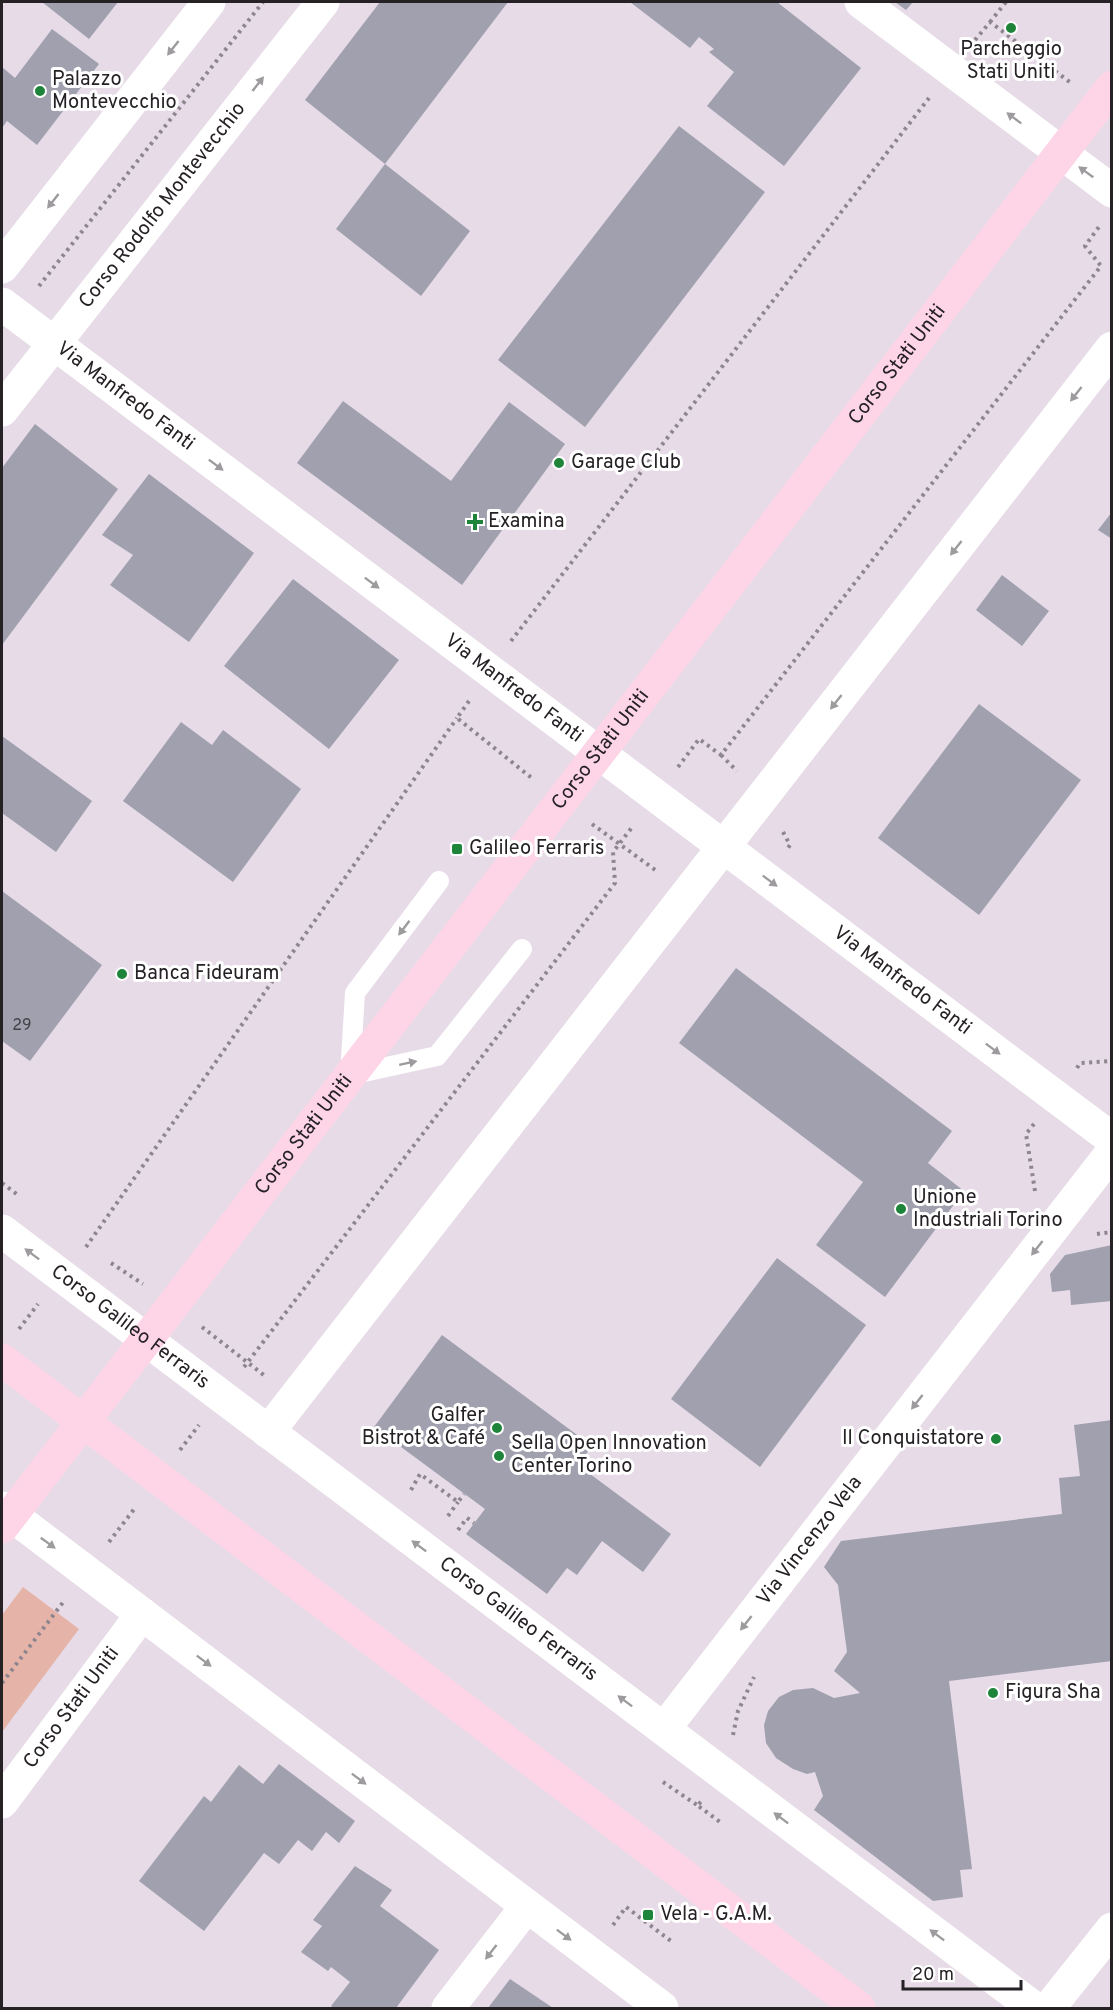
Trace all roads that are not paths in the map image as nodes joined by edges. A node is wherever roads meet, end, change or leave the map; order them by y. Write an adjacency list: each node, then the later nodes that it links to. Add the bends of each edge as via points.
1 (209, 2): 7 (street, one-way to 7)
2 (323, 2): 9 (street, Corso Rodolfo Montevecchio, one-way to 2)
3 (861, 2): 5 (street, one-way to 3)
4 (1105, 95): 5 (main road, Corso Stati Uniti)
5 (1061, 153): 6 (street, one-way to 5); 12 (main road, Corso Stati Uniti)
6 (1108, 205)
7 (2, 267)
8 (8, 310): 9 (street, Via Manfredo Fanti)
9 (54, 344): 11 (street, Corso Rodolfo Montevecchio); 12 (street, Via Manfredo Fanti, one-way to 12)
10 (1112, 348): 13 (street, one-way to 13)
11 (2, 410)
12 (600, 752): 13 (street, Via Manfredo Fanti); 16 (main road, Corso Stati Uniti)
13 (724, 846): 17 (street, Via Manfredo Fanti, one-way to 17); 23 (street)
14 (439, 881): 16 (lane, one-way to 16, via 355,993)
15 (522, 949): 16 (lane, one-way to 15, via 438,1056)
16 (350, 1075): 20 (main road, Corso Stati Uniti)
17 (1112, 1139)
18 (1112, 1152): 26 (street, Via Vincenzo Vela, one-way to 26)
19 (2, 1232): 20 (street, Corso Galileo Ferraris, one-way to 19)
20 (146, 1340): 22 (main road, Corso Stati Uniti); 23 (street, Corso Galileo Ferraris)
21 (2, 1360): 22 (main road)
22 (84, 1421): 24 (main road, Corso Stati Uniti); 32 (main road)
23 (268, 1432): 26 (street, Corso Galileo Ferraris, one-way to 23)
24 (5, 1517): 25 (street, one-way to 25, via 87,1571)
25 (142, 1614): 27 (street, Corso Stati Uniti); 28 (street, one-way to 28)
26 (664, 1729): 33 (street, Corso Galileo Ferraris, one-way to 26)
27 (2, 1802)
28 (527, 1906): 30 (street, one-way to 30); 31 (street, one-way to 31)
29 (1112, 1929): 34 (street)
30 (448, 2008)
31 (662, 2008)
32 (859, 2008)
33 (1034, 2008)
34 (1049, 2008)

